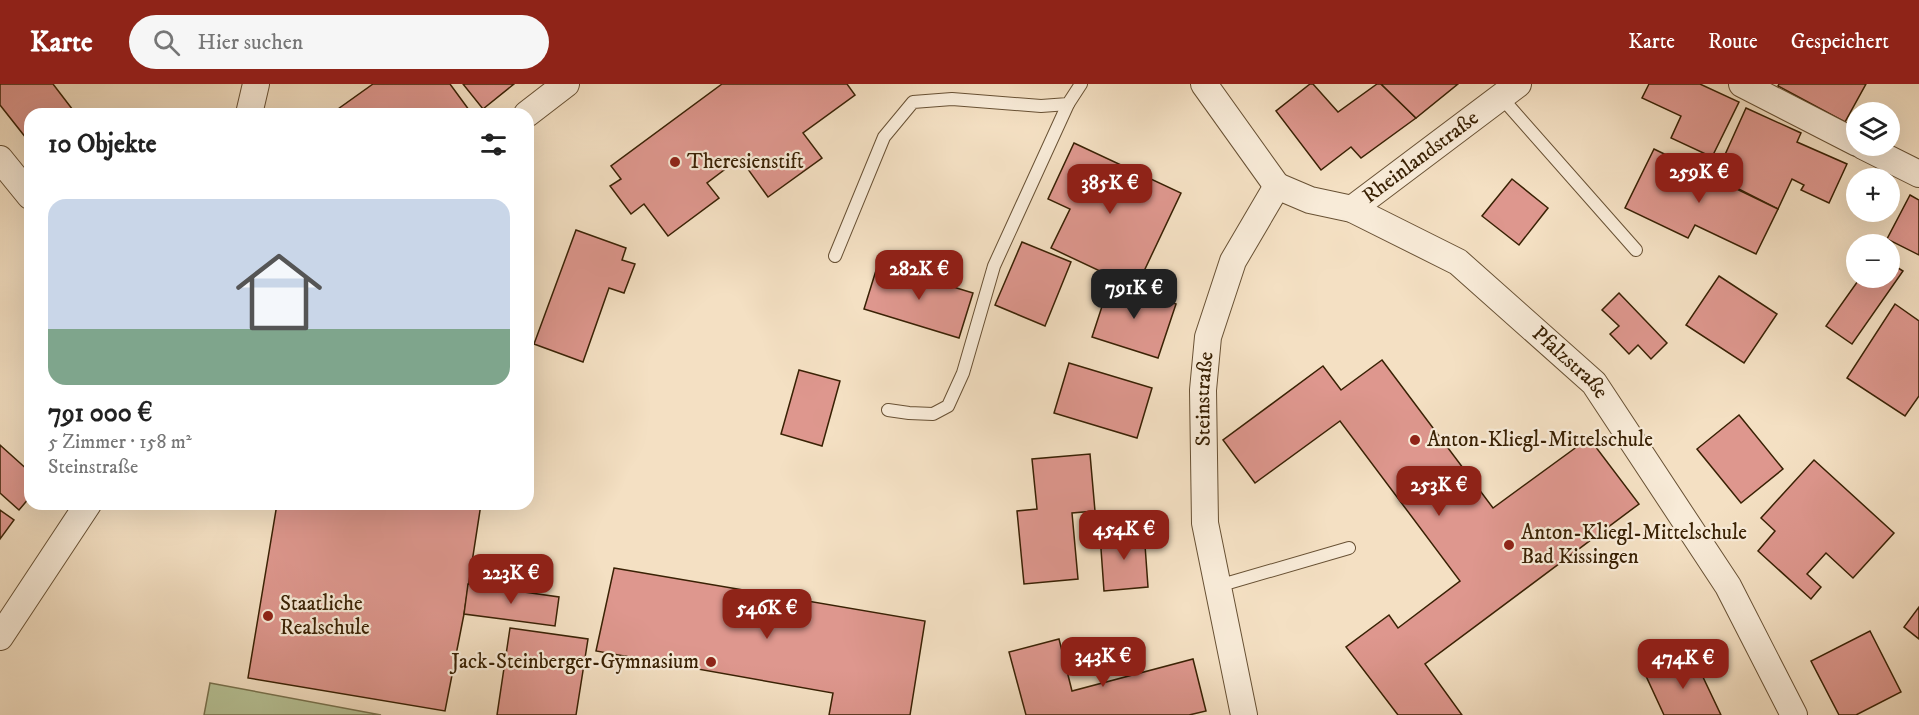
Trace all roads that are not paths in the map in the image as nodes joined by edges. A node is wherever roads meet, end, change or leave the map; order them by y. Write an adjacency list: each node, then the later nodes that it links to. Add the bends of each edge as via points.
1 (256, 84): 8 (street)
2 (566, 84): 9 (street)
3 (1081, 84): 7 (lane)
4 (1204, 84): 14 (street)
5 (1742, 84): 10 (street)
6 (1510, 90): 16 (street, Rheinlandstraße); 17 (lane)
7 (1068, 104): 18 (lane, via 1041,106 952,99 913,102 884,137); 19 (lane, via 994,266 963,373 948,406 933,414)
8 (250, 108)
9 (534, 109)
10 (1846, 136)
11 (1883, 156): 13 (street)
12 (0, 159): 15 (street)
13 (1919, 174)
14 (1276, 186): 16 (street, Pfalzstraße, via 1310,200); 22 (street, Steinstraße, via 1233,261 1208,337 1203,390 1205,523)
15 (24, 188)
16 (1352, 209): 25 (street, Pfalzstraße, via 1458,262 1594,383 1728,586)
17 (1636, 250)
18 (835, 256)
19 (888, 410)
20 (84, 510): 23 (street)
21 (1349, 548): 22 (lane)
22 (1218, 586): 24 (street, Steinstraße)
23 (0, 637)
24 (1244, 715)
25 (1794, 715)

